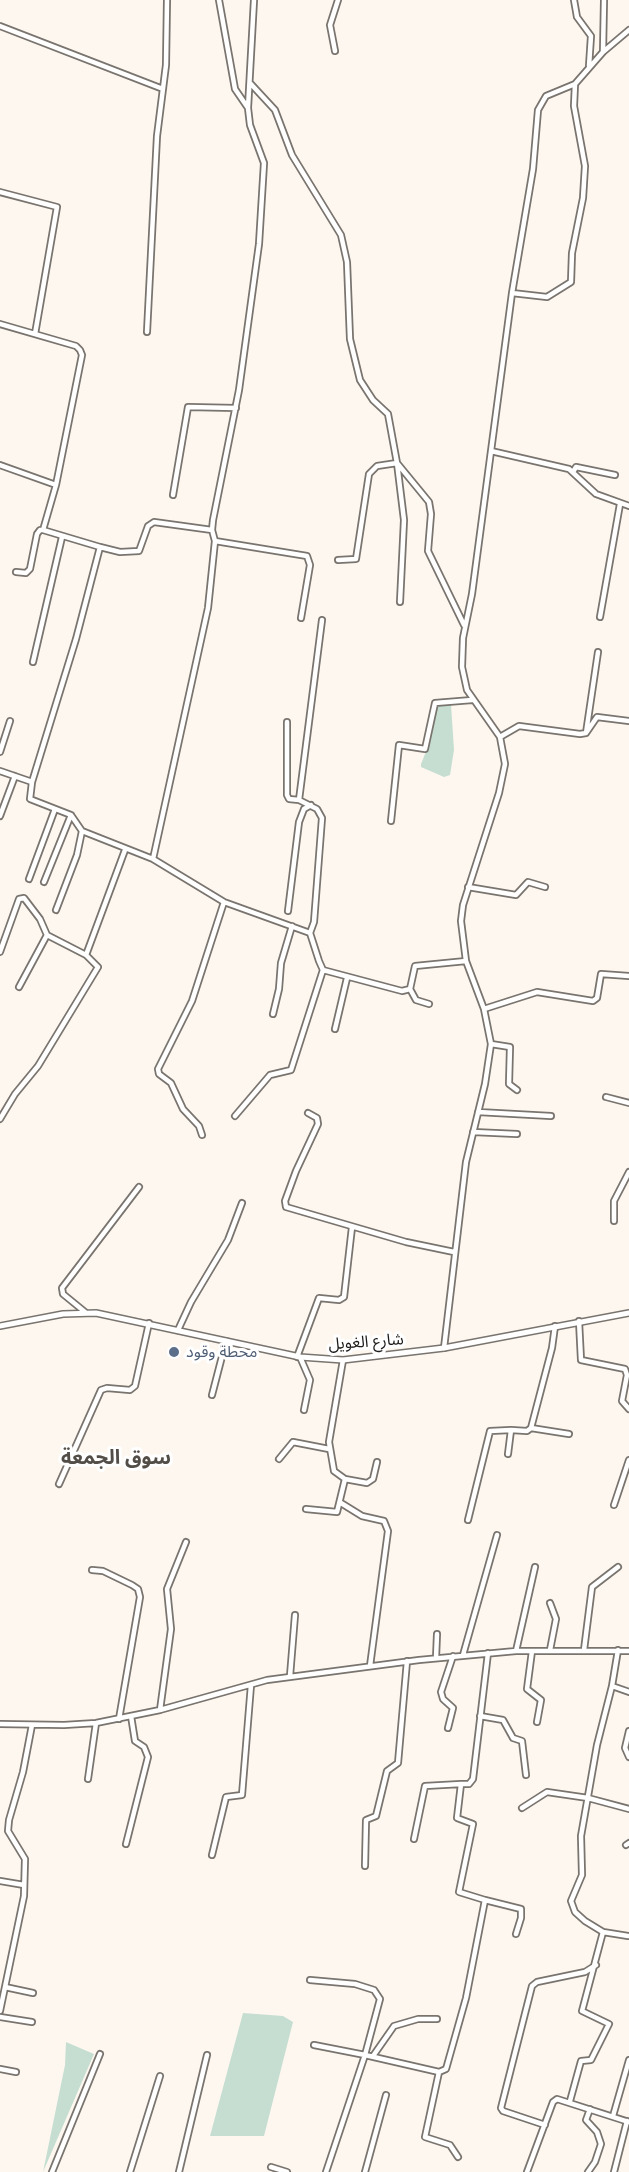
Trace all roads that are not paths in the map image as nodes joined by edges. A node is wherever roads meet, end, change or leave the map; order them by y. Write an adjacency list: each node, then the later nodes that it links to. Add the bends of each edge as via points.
1 (167, 0): 14 (street)
2 (219, 0): 15 (street, via 234,89)
3 (254, 0): 12 (street)
4 (338, 0): 9 (street, via 330,25)
5 (574, 0): 11 (street, via 577,17 591,36)
6 (604, 0): 10 (street)
7 (0, 26): 14 (street)
8 (629, 30): 10 (street)
9 (335, 51)
10 (603, 52): 11 (street)
11 (588, 68): 13 (street)
12 (250, 83): 15 (street); 23 (street, via 274,110 292,155 341,235 347,262 348,317 354,358 366,391 387,414)
13 (575, 84): 17 (street, via 546,96 538,110 533,169); 17 (street, via 575,116 585,166 571,282 547,297)
14 (164, 89): 19 (street, via 157,136)
15 (248, 108): 21 (street, via 264,163 264,182 260,244)
16 (0, 192): 20 (street, via 57,207)
17 (512, 293): 22 (street)
18 (0, 324): 20 (street)
19 (147, 332)
20 (35, 334): 27 (street, via 76,346 82,355)
21 (236, 408): 28 (street, via 188,407); 32 (street)
22 (491, 451): 25 (street); 42 (street)
23 (397, 463): 36 (street, via 377,466 369,474 356,559); 38 (street, via 404,520); 42 (street, via 429,502 428,550)
24 (0, 465): 27 (street)
25 (573, 472): 26 (street, via 576,467); 29 (street, via 596,494)
26 (615, 475)
27 (56, 485): 31 (street)
28 (173, 495)
29 (620, 504): 30 (street); 39 (street)
30 (629, 506)
31 (43, 530): 33 (street); 37 (street, via 38,534 30,569 26,573)
32 (212, 530): 34 (street); 35 (street, via 154,522 148,526 139,551)
33 (63, 537): 35 (street); 44 (street)
34 (215, 541): 40 (street, via 307,556 310,565); 63 (street, via 208,608)
35 (100, 547): 54 (street)
36 (338, 560)
37 (16, 572)
38 (400, 602)
39 (600, 617)
40 (301, 618)
41 (322, 620): 55 (street)
42 (465, 626): 45 (street, via 461,651 463,678)
43 (598, 652): 49 (street)
44 (33, 662)
45 (472, 700): 50 (street); 60 (street, via 435,703 425,749 399,745)
46 (10, 721): 51 (street)
47 (629, 721): 49 (street, via 597,717)
48 (287, 722): 55 (street, via 287,795)
49 (586, 733): 50 (street, via 575,735 519,726)
50 (500, 737): 66 (street, via 505,753 503,779)
51 (0, 752)
52 (0, 771): 53 (street)
53 (15, 776): 54 (street); 59 (street)
54 (32, 782): 57 (street, via 30,799)
55 (299, 800): 56 (street)
56 (311, 806): 70 (street, via 304,809 299,822); 72 (street, via 322,818)
57 (55, 809): 58 (street); 64 (street)
58 (71, 815): 61 (street); 65 (street)
59 (0, 816)
60 (391, 821)
61 (82, 831): 62 (street); 69 (street)
62 (125, 850): 63 (street); 75 (street)
63 (153, 859): 68 (street)
64 (29, 879)
65 (44, 882)
66 (468, 887): 67 (street, via 516,895 528,882); 76 (street, via 460,931)
67 (545, 887)
68 (224, 902): 71 (street); 97 (street, via 192,1001 158,1069 171,1083 183,1109)
69 (56, 910)
70 (288, 911)
71 (292, 926): 72 (street); 84 (street)
72 (310, 933): 77 (street)
73 (47, 935): 74 (street, via 34,910 22,898); 75 (street); 80 (street)
74 (0, 952)
75 (86, 955): 94 (street, via 98,970)
76 (466, 961): 81 (street, via 415,966); 83 (street)
77 (323, 970): 79 (street); 92 (street, via 291,1070 270,1075)
78 (629, 976): 83 (street, via 601,974 593,1001 537,992)
79 (347, 978): 81 (street, via 396,990); 85 (street)
80 (18, 987)
81 (410, 989): 82 (street, via 416,1000)
82 (429, 1004)
83 (484, 1009): 86 (street)
84 (273, 1014)
85 (335, 1029)
86 (491, 1044): 87 (street, via 510,1047 509,1084); 90 (street)
87 (517, 1090)
88 (606, 1096): 89 (street)
89 (629, 1103)
90 (478, 1112): 93 (street); 95 (street)
91 (308, 1113): 102 (street, via 317,1118 318,1124 285,1204)
92 (235, 1116)
93 (551, 1116)
94 (0, 1119)
95 (473, 1132): 96 (street); 103 (street)
96 (517, 1134)
97 (202, 1135)
98 (629, 1172): 101 (street, via 614,1201)
99 (139, 1187): 104 (street, via 62,1288 63,1294)
100 (242, 1203): 110 (street, via 228,1240)
101 (614, 1221)
102 (352, 1227): 103 (street); 113 (street, via 344,1297 319,1298)
103 (454, 1252): 112 (street)
104 (85, 1312): 107 (street, شارع الغويل); 108 (street, شارع الغويل)
105 (629, 1313): 106 (street, شارع الغويل)
106 (579, 1321): 109 (street, شارع الغويل); 116 (street, via 581,1360 625,1369 622,1401)
107 (149, 1323): 110 (street, شارع الغويل); 127 (street, via 135,1386 130,1390 101,1390)
108 (0, 1326)
109 (555, 1326): 112 (street, شارع الغويل); 118 (street)
110 (178, 1330): 111 (street, شارع الغويل)
111 (226, 1341): 113 (street, شارع الغويل); 115 (street)
112 (444, 1348): 114 (street, شارع الغويل)
113 (299, 1357): 114 (street, شارع الغويل); 117 (street, via 310,1380)
114 (343, 1360): 121 (street)
115 (213, 1395)
116 (629, 1409)
117 (304, 1410)
118 (531, 1428): 119 (street); 120 (street)
119 (511, 1430): 122 (street); 131 (street, via 490,1431)
120 (570, 1434)
121 (329, 1449): 123 (street, via 293,1442); 126 (street, via 334,1471)
122 (508, 1454)
123 (279, 1459)
124 (629, 1460): 129 (street)
125 (377, 1462): 126 (street, via 371,1482)
126 (345, 1479): 128 (street)
127 (59, 1484)
128 (341, 1503): 130 (street, via 334,1513); 151 (street, via 362,1516 384,1521 388,1532)
129 (614, 1505)
130 (306, 1509)
131 (468, 1520)
132 (497, 1535): 147 (street)
133 (186, 1542): 156 (street, via 167,1589 171,1629)
134 (536, 1567): 143 (street)
135 (618, 1567): 141 (street, via 592,1587)
136 (92, 1570): 159 (street, via 132,1585 140,1597)
137 (550, 1603): 140 (street, via 556,1619)
138 (296, 1614): 152 (street)
139 (436, 1634): 149 (street)
140 (550, 1650): 141 (street); 144 (street)
141 (584, 1650): 142 (street)
142 (618, 1650): 145 (street); 154 (street)
143 (516, 1651): 144 (street); 146 (street)
144 (532, 1651): 160 (street, via 527,1689 541,1700)
145 (629, 1651)
146 (488, 1653): 147 (street); 158 (street)
147 (464, 1655): 148 (street)
148 (453, 1656): 149 (street); 164 (street, via 441,1692 453,1708)
149 (436, 1658): 150 (street)
150 (407, 1661): 151 (street); 176 (street, via 398,1762 387,1771 376,1816 366,1820)
151 (370, 1666): 152 (street)
152 (290, 1676): 153 (street)
153 (251, 1685): 156 (street); 175 (street, via 242,1795 226,1797)
154 (612, 1686): 155 (street); 170 (street)
155 (629, 1692)
156 (160, 1710): 157 (street)
157 (131, 1716): 159 (street); 174 (street, via 135,1741 144,1747 148,1757)
158 (480, 1716): 167 (street, via 503,1720 513,1738 522,1741); 169 (street, via 473,1779 469,1784)
159 (119, 1719): 161 (street)
160 (537, 1722)
161 (96, 1723): 163 (street); 168 (street)
162 (0, 1724): 163 (street)
163 (32, 1725): 178 (street, via 8,1831 25,1859)
164 (448, 1728)
165 (629, 1731): 166 (street, via 625,1748)
166 (629, 1757)
167 (526, 1775)
168 (88, 1779)
169 (461, 1784): 173 (street, via 425,1786); 179 (street, via 457,1818 473,1824 459,1891)
170 (588, 1798): 171 (street, via 547,1792); 172 (street); 180 (street, via 581,1836 582,1875 572,1904 585,1921)
171 (522, 1808)
172 (629, 1809)
173 (414, 1839)
174 (126, 1844)
175 (212, 1855)
176 (365, 1866)
177 (0, 1881): 178 (street)
178 (24, 1885): 185 (street)
179 (485, 1900): 181 (street, via 520,1909); 199 (street, via 461,2017 445,2070)
180 (603, 1932): 182 (street); 183 (street)
181 (516, 1934)
182 (629, 1935)
183 (596, 1965): 202 (street, via 582,2011 609,2024 591,2060 580,2061); 206 (street, via 585,1972 532,1986 501,2108)
184 (309, 1980): 194 (street, via 345,1982 377,1993 380,1999)
185 (5, 1987): 186 (street); 187 (street)
186 (33, 1993)
187 (0, 2011)
188 (0, 2017): 190 (street)
189 (437, 2019): 195 (street, via 418,2019 394,2026)
190 (32, 2022)
191 (314, 2045): 194 (street)
192 (100, 2054): 209 (street)
193 (207, 2055): 211 (street)
194 (366, 2055): 195 (street); 213 (street)
195 (373, 2056): 199 (street)
196 (629, 2060): 204 (street)
197 (0, 2069): 198 (street)
198 (16, 2072)
199 (439, 2072): 207 (street, via 425,2137 450,2145)
200 (160, 2076): 210 (street)
201 (386, 2095): 214 (street)
202 (570, 2101): 203 (street); 206 (street, via 555,2100)
203 (590, 2109): 204 (street); 216 (street, via 586,2120 601,2144)
204 (614, 2116): 205 (street)
205 (628, 2121): 217 (street)
206 (545, 2124): 215 (street)
207 (458, 2157)
208 (270, 2167): 212 (street)
209 (52, 2172)
210 (130, 2172)
211 (179, 2172)
212 (287, 2172)
213 (326, 2172)
214 (365, 2172)
215 (527, 2172)
216 (588, 2172)
217 (614, 2172)

